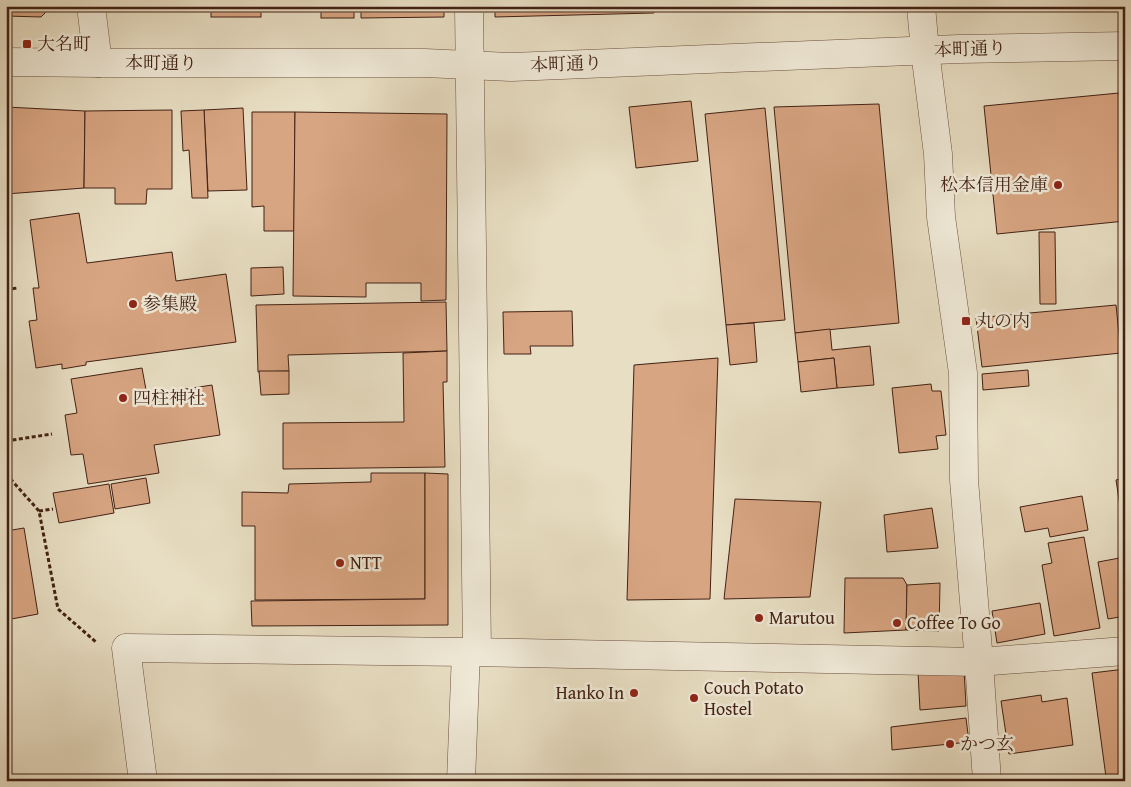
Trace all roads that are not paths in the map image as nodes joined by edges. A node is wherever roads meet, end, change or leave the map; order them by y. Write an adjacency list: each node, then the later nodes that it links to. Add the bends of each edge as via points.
1 (92, 6): 7 (street)
2 (469, 6): 8 (street)
3 (921, 6): 5 (street)
4 (1125, 46): 5 (street, 本町通り)
5 (925, 51): 8 (street, 本町通り, via 512,66); 11 (street, via 938,154 941,218 963,373 964,480)
6 (6, 62): 7 (street, 本町通り)
7 (98, 63): 8 (street, 本町通り)
8 (468, 64): 10 (street)
9 (1125, 651): 11 (street)
10 (472, 652): 11 (street); 12 (street, via 126,648); 13 (street)
11 (979, 662): 14 (street)
12 (144, 781)
13 (462, 781)
14 (986, 781)

